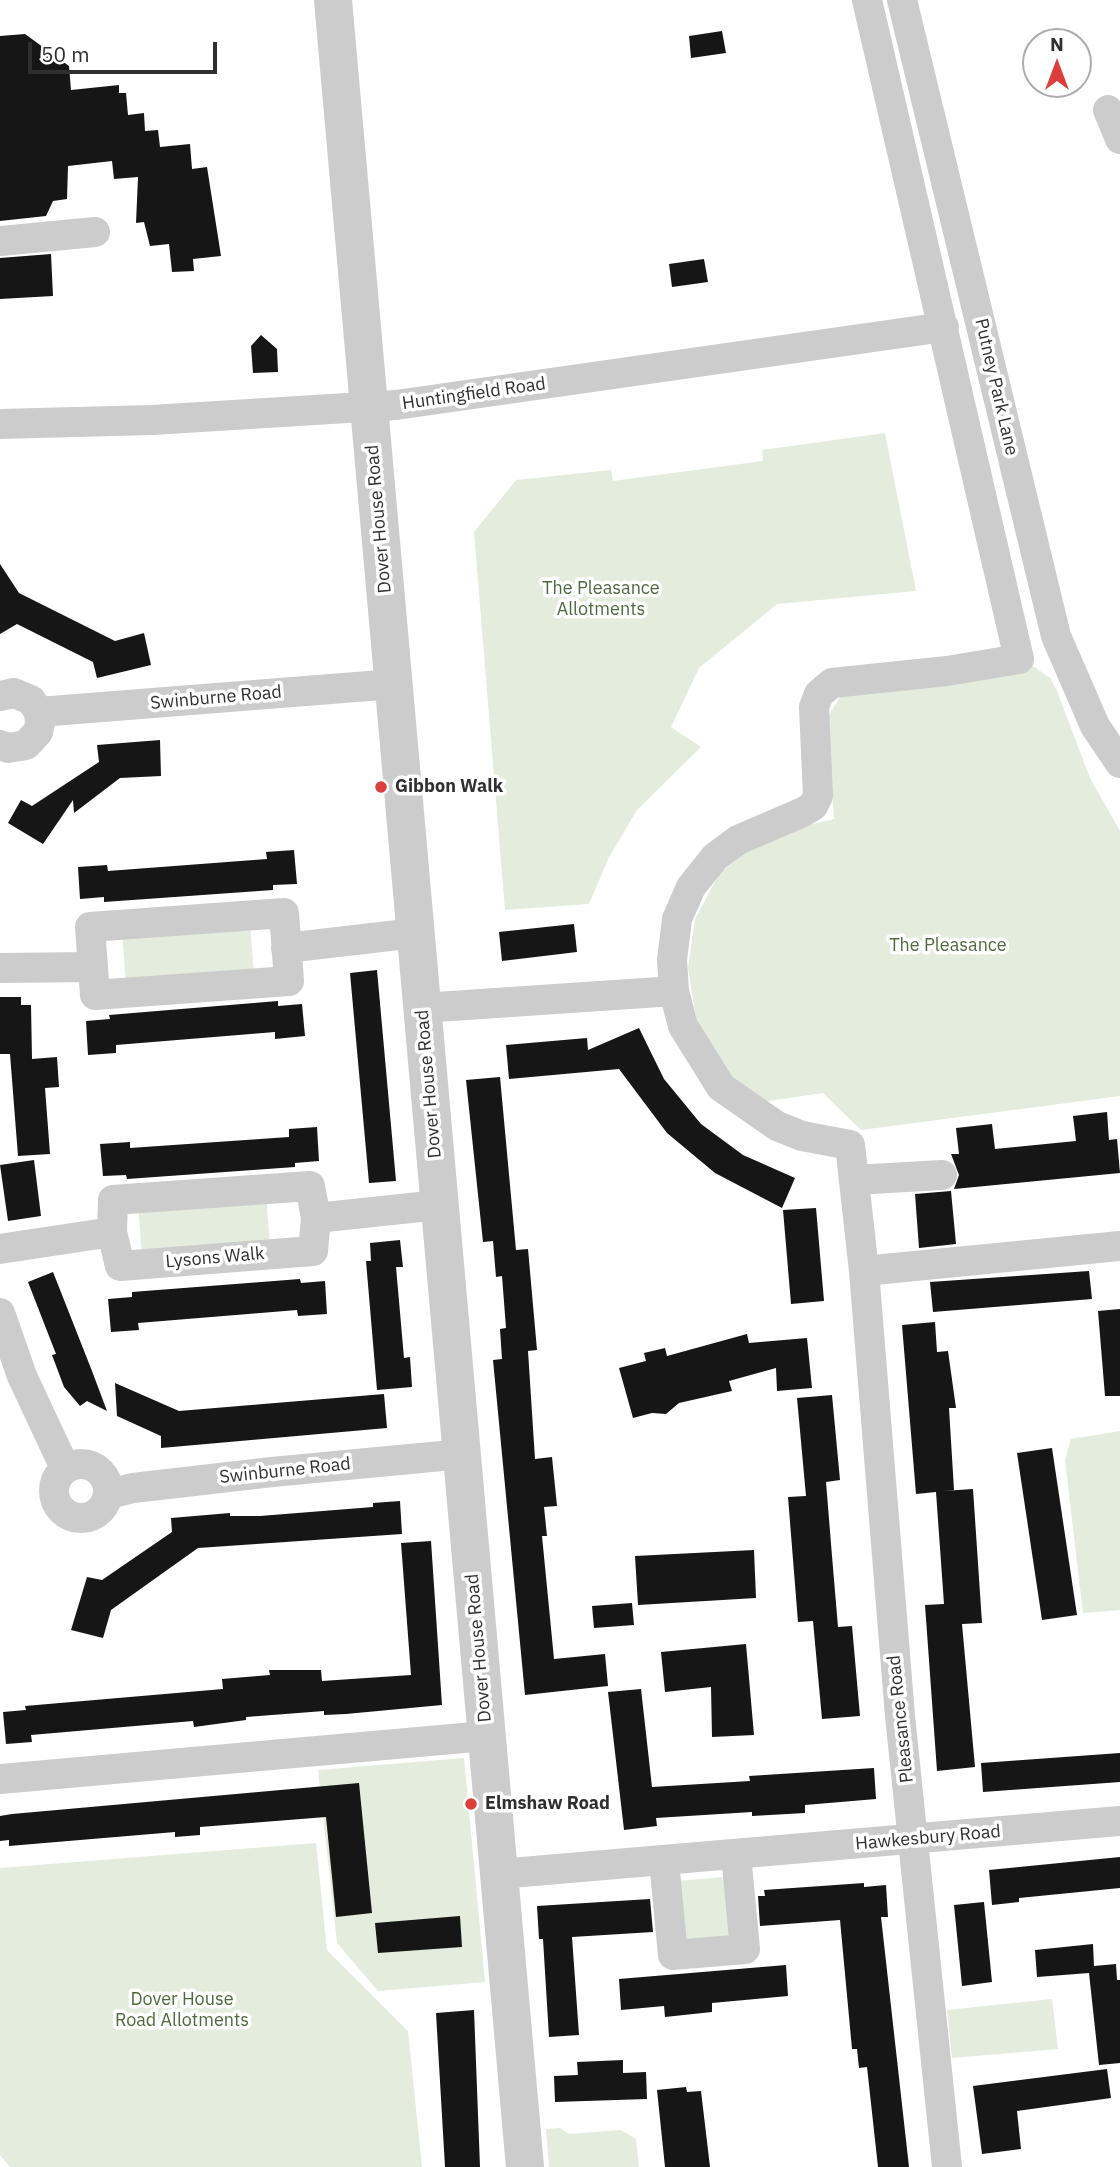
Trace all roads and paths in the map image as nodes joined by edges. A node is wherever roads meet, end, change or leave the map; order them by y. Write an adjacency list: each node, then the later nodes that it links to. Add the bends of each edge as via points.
1 (333, 0): 9 (street, Dover House Road)
2 (867, 0): 8 (street, Putney Park Lane)
3 (902, 0): 15 (street, Putney Park Lane, via 1056,636 1094,726)
4 (1108, 110): 5 (street)
5 (1120, 139)
6 (95, 232): 7 (street)
7 (0, 241)
8 (944, 327): 9 (street, Huntingfield Road); 20 (street, via 1019,659 832,683 819,694 814,707 818,796 803,812 738,840 715,857 691,887 677,919)
9 (367, 407): 10 (street, Huntingfield Road); 11 (street, Dover House Road)
10 (0, 424)
11 (394, 684): 13 (street, Swinburne Road); 16 (street, Dover House Road)
12 (0, 696): 13 (street, via 23,695)
13 (39, 712): 14 (street, via 33,740 17,748)
14 (0, 745)
15 (1120, 763)
16 (415, 933): 17 (street); 21 (street, Dover House Road)
17 (286, 948): 18 (street, via 289,981 95,995); 18 (street, via 284,913 90,927)
18 (93, 967): 19 (street)
19 (0, 968)
20 (674, 991): 21 (street); 23 (street, via 683,1026 721,1087 777,1126 850,1145)
21 (422, 1008): 24 (street, Dover House Road)
22 (942, 1175): 23 (street)
23 (854, 1180): 29 (street)
24 (439, 1205): 25 (street); 31 (street, Dover House Road)
25 (316, 1219): 26 (street, Lysons Walk, via 313,1251 120,1266); 26 (street, Lysons Walk, via 310,1186 113,1200)
26 (112, 1231): 28 (street)
27 (1120, 1246): 29 (street)
28 (0, 1249)
29 (864, 1271): 37 (street, Pleasance Road, via 891,1621)
30 (0, 1313): 32 (street, via 22,1376)
31 (463, 1454): 33 (street, Swinburne Road, via 272,1472); 34 (street, Dover House Road)
32 (65, 1468): 33 (street, via 92,1466 105,1477); 33 (street, via 54,1494 68,1516 94,1516)
33 (109, 1494)
34 (486, 1736): 35 (street); 40 (street, Dover House Road)
35 (0, 1779)
36 (1120, 1821): 37 (street, Hawkesbury Road)
37 (914, 1839): 38 (street, Hawkesbury Road); 42 (street, Pleasance Road)
38 (736, 1854): 39 (street, Hawkesbury Road); 39 (street, via 745,1949 673,1955)
39 (664, 1861): 40 (street, Hawkesbury Road)
40 (499, 1874): 41 (street, Dover House Road)
41 (525, 2167)
42 (947, 2167)

